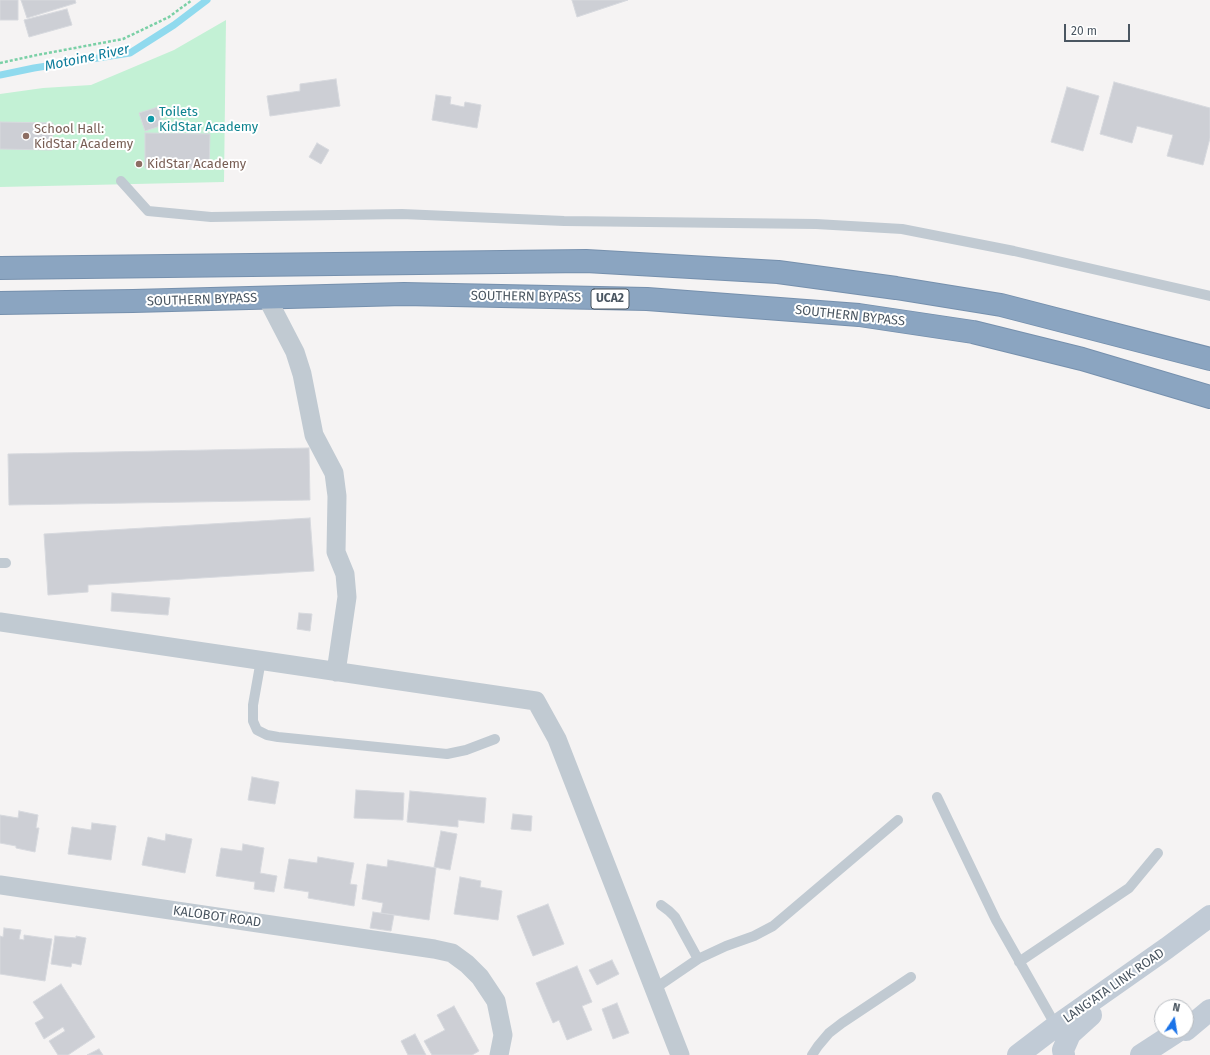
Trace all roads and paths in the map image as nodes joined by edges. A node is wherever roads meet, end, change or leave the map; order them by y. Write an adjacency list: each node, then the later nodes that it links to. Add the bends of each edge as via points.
1 (192, 0): 2 (path, via 169,17 123,39)
2 (0, 63)
3 (121, 181): 5 (lane, via 148,211 211,217 402,214 564,221 816,224 902,229 1014,251)
4 (0, 268): 8 (highway, via 586,261 778,272 1001,305)
5 (1210, 296)
6 (267, 298): 7 (highway, SOUTHERN BYPASS / UCA2); 9 (highway, SOUTHERN BYPASS / UCA2, via 404,294 647,300 859,315 973,332 1082,359); 12 (street, via 295,352 314,435 334,473 336,552 345,574 347,597)
7 (0, 303)
8 (1210, 359)
9 (1210, 397)
10 (0, 622): 11 (street)
11 (261, 660): 12 (street); 13 (lane, via 253,705 253,721 257,730 267,735 447,754)
12 (336, 672): 24 (street, via 536,701 556,739)
13 (495, 739)
14 (937, 797): 22 (lane, via 996,920)
15 (898, 820): 21 (lane, via 773,926)
16 (1158, 853): 22 (lane, via 1129,888)
17 (0, 885): 31 (street, KALOBOT ROAD, via 452,953 468,964 480,977 496,1001 503,1035)
18 (661, 905): 21 (lane, via 674,917)
19 (1210, 916): 20 (main road, LANG'ATA LINK ROAD)
20 (1167, 948): 28 (main road, LANG'ATA LINK ROAD); 35 (main road, via 1070,1034 1063,1050)
21 (698, 959): 24 (lane)
22 (1020, 962): 28 (lane)
23 (911, 977): 33 (lane, via 829,1033)
24 (654, 989): 32 (street)
25 (1210, 1010): 26 (main road); 27 (main road)
26 (1194, 1021)
27 (1194, 1023)
28 (1056, 1026): 34 (main road, LANG'ATA LINK ROAD)
29 (1166, 1039): 36 (main road)
30 (1174, 1039): 37 (main road)
31 (499, 1055)
32 (680, 1055)
33 (812, 1055)
34 (1018, 1055)
35 (1064, 1055)
36 (1141, 1055)
37 (1155, 1055)

